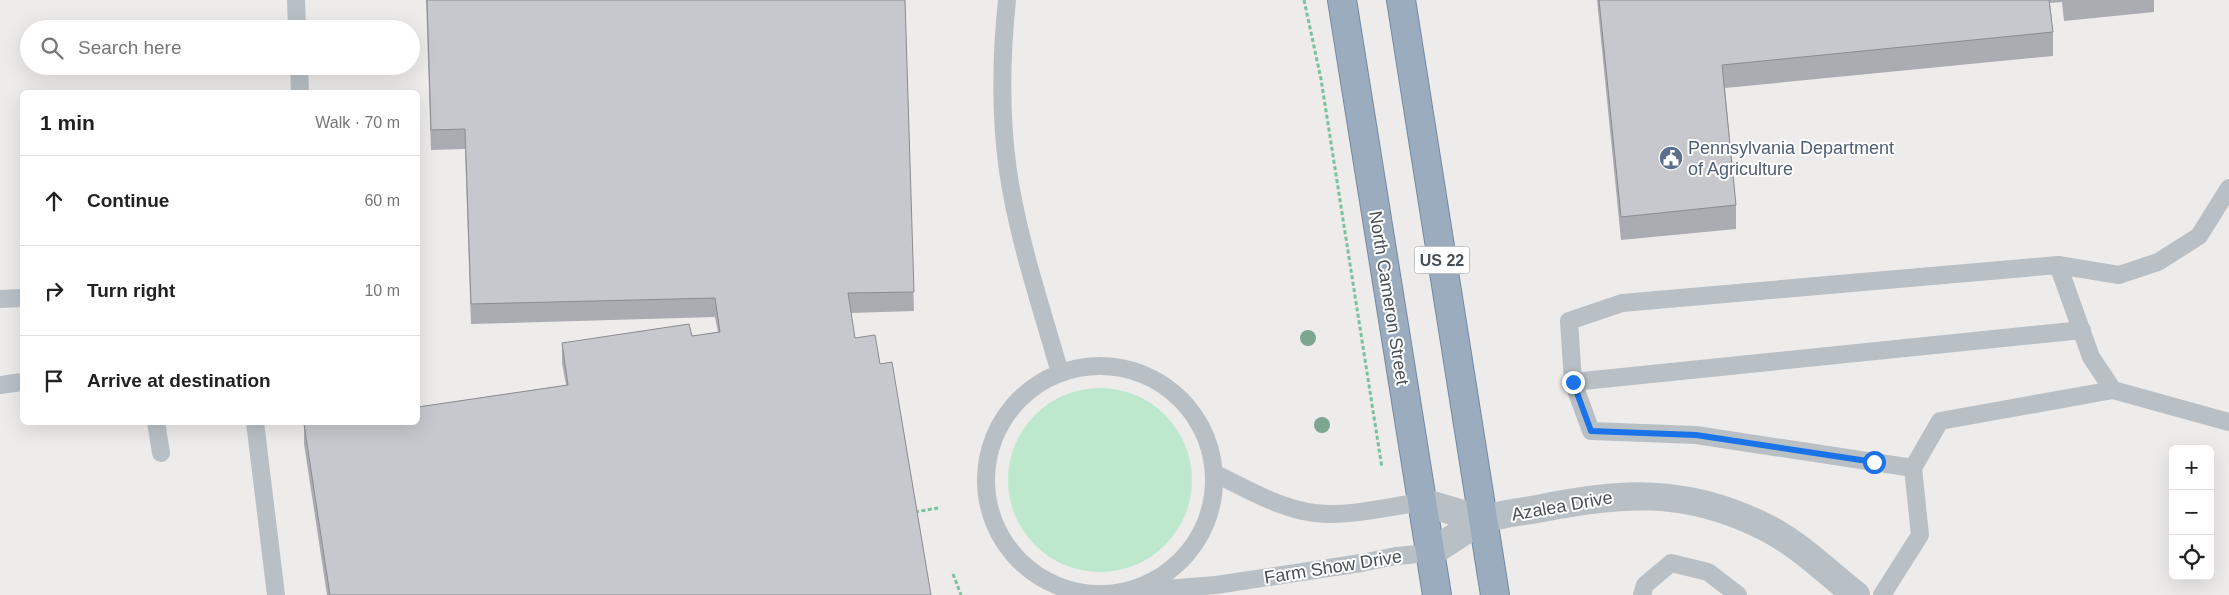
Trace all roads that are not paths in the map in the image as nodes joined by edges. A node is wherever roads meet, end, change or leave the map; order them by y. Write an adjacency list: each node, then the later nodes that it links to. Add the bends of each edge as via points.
1 (296, 0): 5 (lane)
2 (1007, 0): 13 (lane, via 1002,42 1002,109 1008,170 1021,234)
3 (1342, 0): 24 (highway, North Cameron Street)
4 (1401, 0): 25 (highway, US 22)
5 (297, 20)
6 (299, 75): 7 (lane)
7 (300, 90)
8 (2229, 188): 9 (lane, via 2199,236 2158,262 2119,275)
9 (2058, 264): 12 (lane); 15 (lane, via 1622,303 1569,322)
10 (20, 298): 11 (lane)
11 (0, 299)
12 (2082, 330): 15 (lane); 17 (lane, via 2091,357)
13 (1060, 373): 23 (lane, via 1083,367 1107,366 1153,378 1190,409 1211,452); 27 (lane, via 1019,398 1004,417 986,461 988,508 1010,551 1046,582 1093,594)
14 (20, 382): 16 (lane)
15 (1573, 382): 22 (lane, via 1591,431 1696,435)
16 (0, 385)
17 (2113, 390): 18 (lane); 22 (lane, via 1940,421)
18 (2229, 422)
19 (156, 425): 21 (lane)
20 (255, 425): 28 (lane)
21 (161, 452)
22 (1913, 468): 34 (lane, via 1920,535)
23 (1214, 473): 24 (lane, via 1277,502 1314,513 1350,513); 27 (lane, via 1213,499 1207,522 1196,543 1161,576 1140,587)
24 (1422, 502): 25 (street); 26 (highway, North Cameron Street)
25 (1484, 520): 26 (street, Azalea Drive); 30 (highway, US 22); 33 (street, Azalea Drive, via 1618,496 1649,496 1710,505 1767,528)
26 (1430, 553): 27 (lane, Farm Show Drive, via 1216,585); 29 (highway, North Cameron Street)
27 (1116, 593)
28 (276, 595)
29 (1437, 595)
30 (1495, 595)
31 (1642, 595): 32 (lane, via 1645,585 1672,563 1708,572)
32 (1738, 595)
33 (1856, 595)
34 (1882, 595)

